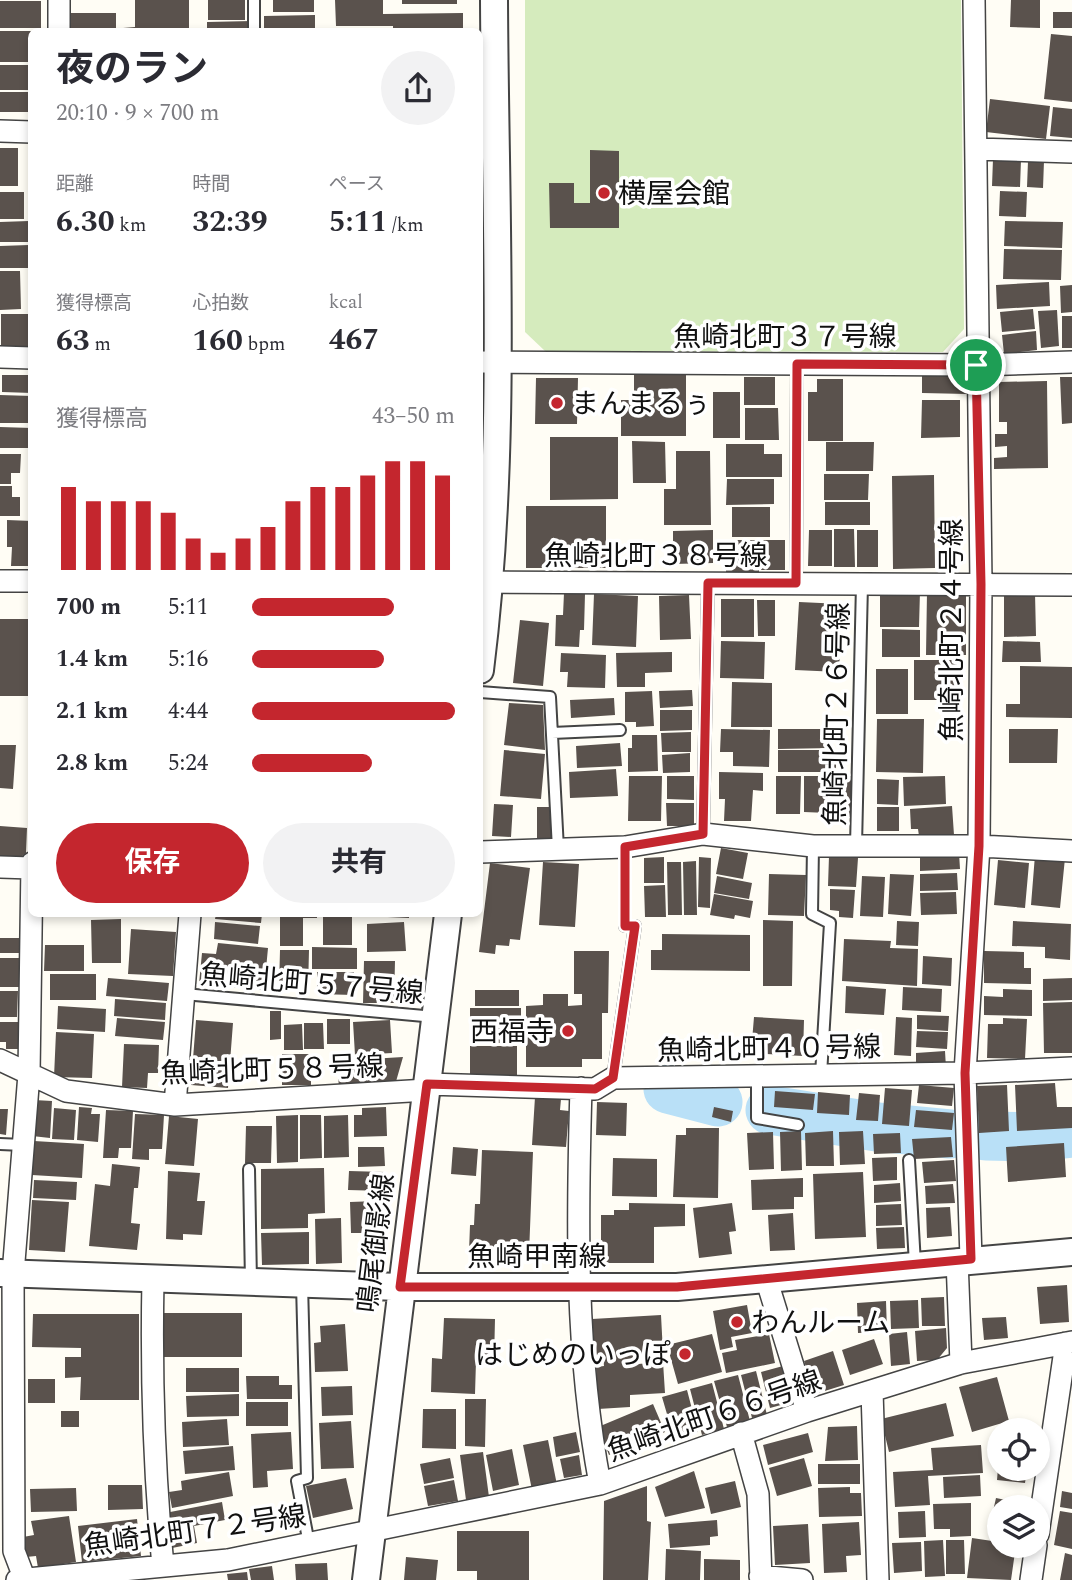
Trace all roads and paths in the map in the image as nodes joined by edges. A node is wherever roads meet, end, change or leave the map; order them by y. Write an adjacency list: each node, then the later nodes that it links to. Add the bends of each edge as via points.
1 (59, 0): 5 (street)
2 (254, 0): 6 (lane)
3 (494, 0): 9 (street)
4 (974, 0): 10 (street, 魚崎北町２４号線)
5 (59, 28)
6 (254, 28)
7 (0, 131): 8 (street)
8 (28, 132)
9 (487, 136): 14 (street)
10 (976, 149): 11 (street); 17 (street, 魚崎北町２４号線)
11 (1072, 152)
12 (0, 358): 13 (street)
13 (28, 358)
14 (489, 362): 16 (street, 魚崎北町３７号線); 20 (street)
15 (1072, 362): 17 (street, 魚崎北町３７号線)
16 (797, 364): 17 (street, 魚崎北町３７号線); 22 (lane)
17 (976, 365): 24 (street, 魚崎北町２４号線)
18 (0, 581): 19 (street)
19 (28, 581)
20 (485, 582): 21 (street, 魚崎北町３８号線); 26 (street)
21 (708, 583): 22 (street, 魚崎北町３８号線); 30 (lane)
22 (796, 583): 23 (street, 魚崎北町３８号線)
23 (862, 584): 24 (street, 魚崎北町３８号線); 32 (lane, 魚崎北町２６号線)
24 (981, 584): 25 (street, 魚崎北町３８号線); 33 (street, 魚崎北町２４号線)
25 (1072, 585)
26 (483, 617)
27 (483, 692): 29 (lane, via 551,697)
28 (620, 730): 29 (lane)
29 (552, 733): 35 (lane)
30 (703, 834): 31 (street); 34 (street)
31 (813, 846): 32 (street); 49 (lane, via 812,915 830,923)
32 (856, 846): 33 (street)
33 (979, 846): 36 (street); 48 (street, 魚崎北町２４号線)
34 (625, 847): 35 (street); 51 (lane, via 625,926 635,926)
35 (558, 849): 37 (street)
36 (1072, 851)
37 (483, 852)
38 (28, 866): 39 (street)
39 (0, 867)
40 (31, 917): 47 (street)
41 (190, 917): 43 (street)
42 (448, 917): 44 (street, 鳴尾御影線)
43 (184, 993): 44 (lane, 魚崎北町５７号線); 54 (street)
44 (436, 1017): 52 (street, 鳴尾御影線)
45 (0, 1060): 47 (street, 魚崎北町５８号線)
46 (1072, 1068): 48 (street, 魚崎北町４０号線)
47 (29, 1073): 54 (street, 魚崎北町５８号線, via 66,1091); 57 (street)
48 (965, 1073): 49 (street, 魚崎北町４０号線); 61 (street, 魚崎北町２４号線)
49 (821, 1075): 50 (street, 魚崎北町４０号線)
50 (757, 1076): 51 (street, 魚崎北町４０号線); 55 (lane, via 757,1118)
51 (613, 1078): 53 (street, 魚崎北町４０号線, via 595,1089)
52 (427, 1087): 53 (street, 魚崎北町４０号線); 54 (street, 魚崎北町５８号線); 68 (street, 鳴尾御影線)
53 (581, 1088): 69 (street)
54 (175, 1105)
55 (798, 1125)
56 (0, 1144): 57 (lane)
57 (23, 1144): 63 (street)
58 (909, 1160): 62 (lane)
59 (249, 1169): 66 (lane)
60 (1072, 1252): 61 (street, 魚崎甲南線)
61 (964, 1259): 62 (street, 魚崎甲南線); 72 (street, 魚崎北町２４号線)
62 (915, 1264): 64 (street, 魚崎甲南線)
63 (7, 1274): 65 (street, 魚崎甲南線); 71 (street)
64 (766, 1278): 69 (street, 魚崎甲南線, via 677,1287); 74 (street)
65 (153, 1279): 66 (street, 魚崎甲南線); 81 (street, via 154,1478)
66 (251, 1282): 67 (street, 魚崎甲南線)
67 (302, 1284): 68 (street, 魚崎甲南線); 79 (lane, via 307,1478 297,1481)
68 (400, 1287): 69 (street, 魚崎甲南線); 78 (street, 鳴尾御影線)
69 (578, 1287): 76 (street, via 586,1412)
70 (1069, 1342): 72 (street, 魚崎北町６６号線); 77 (street)
71 (7, 1345): 83 (street, via 14,1551)
72 (961, 1363): 73 (street, 魚崎北町６６号線)
73 (872, 1391): 74 (street, 魚崎北町６６号線); 86 (street)
74 (807, 1410): 75 (street, 魚崎北町６６号線)
75 (741, 1433): 76 (street, 魚崎北町６６号線); 82 (street, via 758,1494)
76 (600, 1485): 78 (street, 魚崎北町６６号線)
77 (1044, 1495)
78 (372, 1532): 79 (street, 魚崎北町７２号線); 84 (street, 鳴尾御影線)
79 (309, 1544): 81 (street, 魚崎北町７２号線, via 228,1560)
80 (1034, 1558): 87 (street)
81 (163, 1566): 83 (street, 魚崎北町７２号線)
82 (761, 1578): 85 (street)
83 (22, 1580)
84 (366, 1580)
85 (802, 1580)
86 (878, 1580)
87 (1031, 1580)

